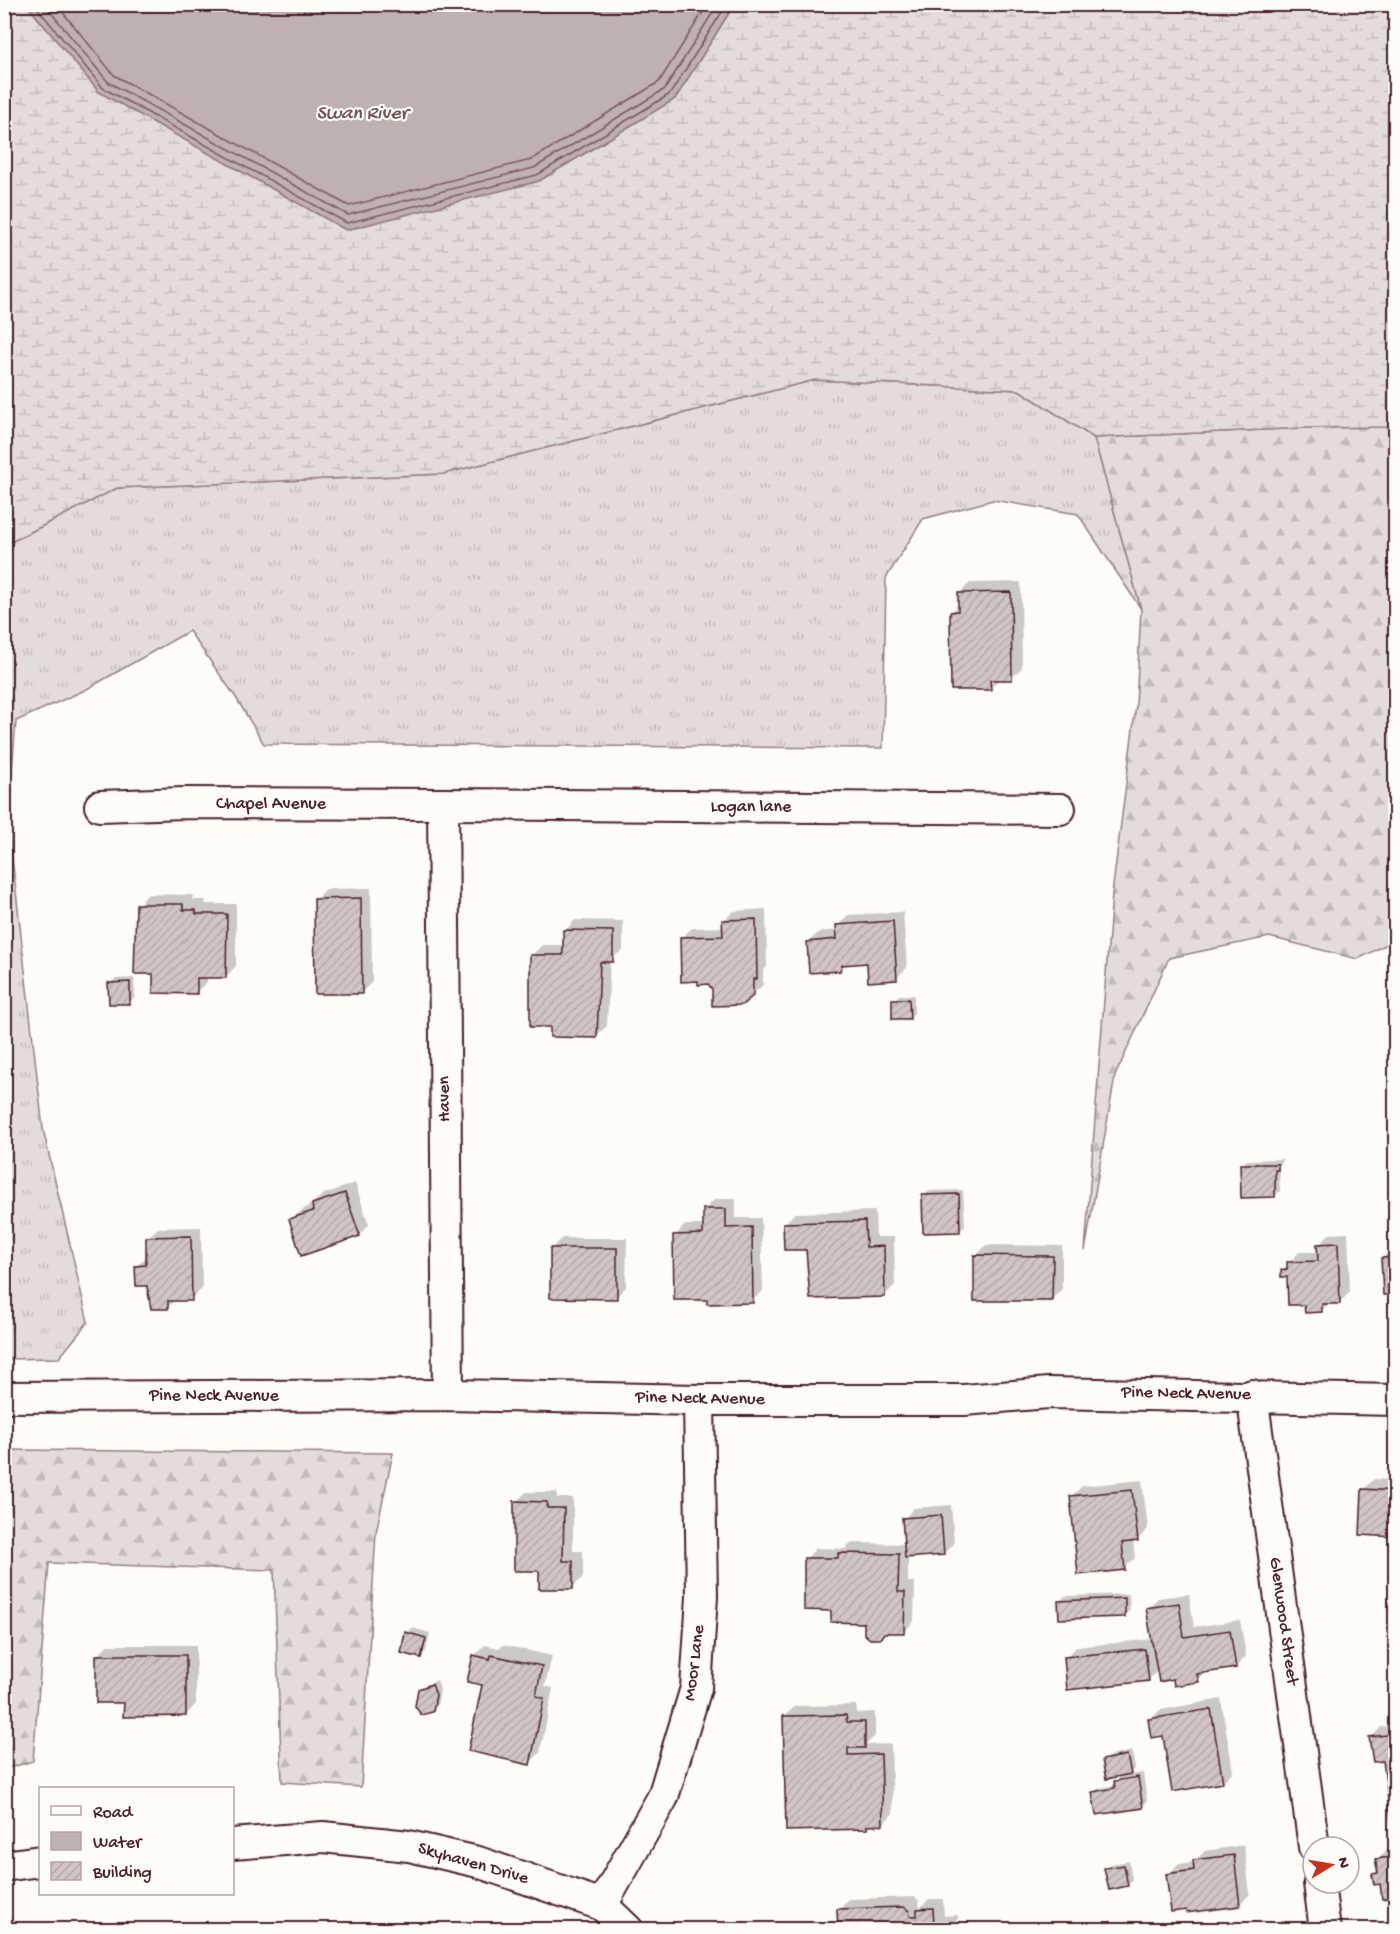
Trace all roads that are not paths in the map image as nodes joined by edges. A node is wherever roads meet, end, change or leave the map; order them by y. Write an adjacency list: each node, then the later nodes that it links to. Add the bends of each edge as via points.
1 (443, 804): 2 (street, Chapel Avenue); 3 (street, Logan lane); 4 (street, Haven)
2 (100, 806)
3 (1060, 809)
4 (448, 1395): 6 (street, Pine Neck Avenue); 7 (street, Pine Neck Avenue)
5 (1252, 1395): 7 (street, Pine Neck Avenue, via 1049,1393 964,1400); 8 (street, Pine Neck Avenue); 9 (street, Glenwood Street)
6 (4, 1397)
7 (699, 1400): 14 (street, Moor Lane, via 702,1597 696,1688 663,1797)
8 (1395, 1400)
9 (1312, 1835)
10 (234, 1844): 14 (street, Skyhaven Drive, via 323,1838 409,1846 477,1862)
11 (39, 1861): 12 (street)
12 (4, 1866)
13 (1320, 1895): 16 (street)
14 (602, 1905): 15 (street, Skyhaven Drive)
15 (628, 1929)
16 (1325, 1929)

